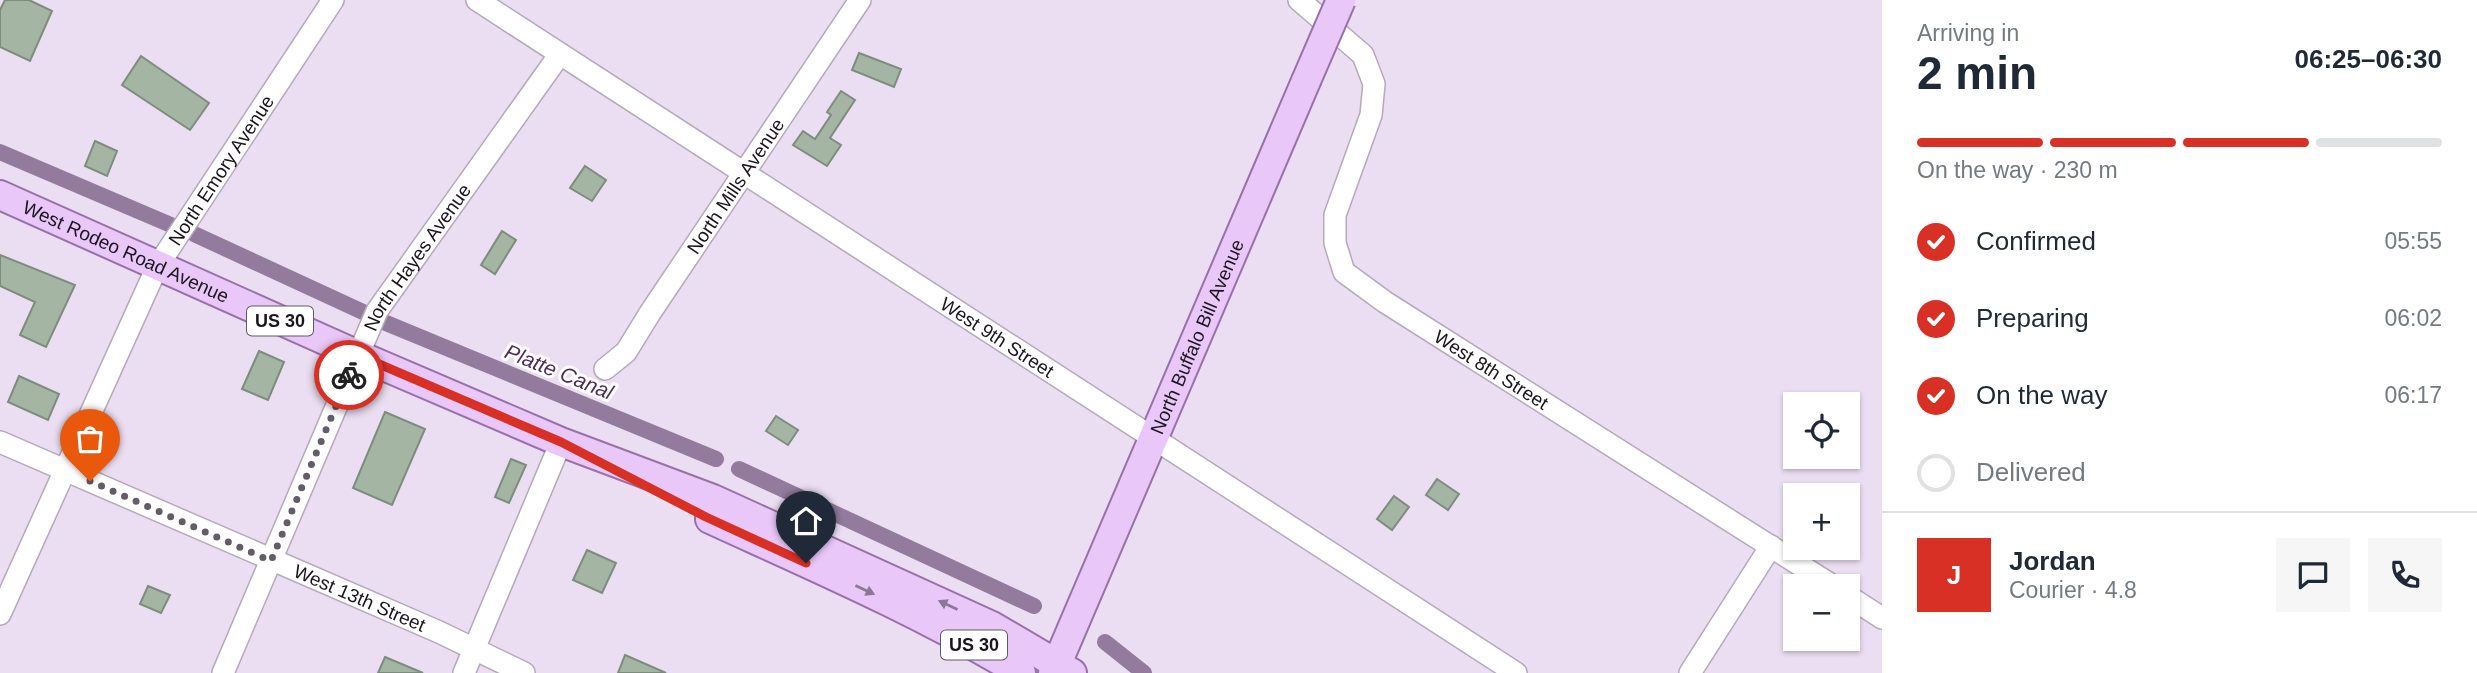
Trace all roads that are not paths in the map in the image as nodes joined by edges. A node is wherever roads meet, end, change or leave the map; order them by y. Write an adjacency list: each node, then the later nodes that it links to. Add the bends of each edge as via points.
1 (333, 0): 9 (street, North Emory Avenue)
2 (477, 0): 6 (street, West 9th Street)
3 (860, 0): 7 (street, North Mills Avenue)
4 (1299, 0): 16 (street, West 8th Street, via 1363,55 1374,84 1371,114 1335,215 1335,243 1344,272)
5 (1341, 0): 12 (main road, North Buffalo Bill Avenue, bridge)
6 (560, 54): 7 (street, West 9th Street); 10 (street, North Hayes Avenue, via 377,312)
7 (744, 173): 11 (street, North Mills Avenue, via 626,352); 12 (street, West 9th Street)
8 (0, 195): 9 (main road, West Rodeo Road Avenue / US 30)
9 (158, 267): 10 (main road, West Rodeo Road Avenue / US 30); 15 (street, North Emory Avenue)
10 (358, 355): 14 (main road, West Rodeo Road Avenue / US 30); 17 (street, North Hayes Avenue)
11 (605, 369)
12 (1153, 438): 23 (main road, North Buffalo Bill Avenue); 28 (street, West 9th Street)
13 (0, 442): 15 (street, West 13th Street)
14 (561, 442): 22 (street); 23 (main road, West Rodeo Road Avenue / US 30, one-way to 14, via 992,626 750,515); 27 (main road, West Rodeo Road Avenue / US 30, one-way to 27, via 706,517 907,610)
15 (65, 470): 17 (street, West 13th Street); 20 (street, North Emory Avenue)
16 (1771, 546): 18 (street, West 8th Street); 29 (street)
17 (271, 561): 22 (street, West 13th Street); 24 (street, North Hayes Avenue)
18 (1814, 574)
19 (1860, 604): 21 (street)
20 (0, 614)
21 (1882, 618)
22 (474, 649): 25 (street); 26 (street, West 13th Street)
23 (1061, 670)
24 (223, 673)
25 (464, 673)
26 (524, 673)
27 (1021, 673)
28 (1516, 673)
29 (1690, 673)

